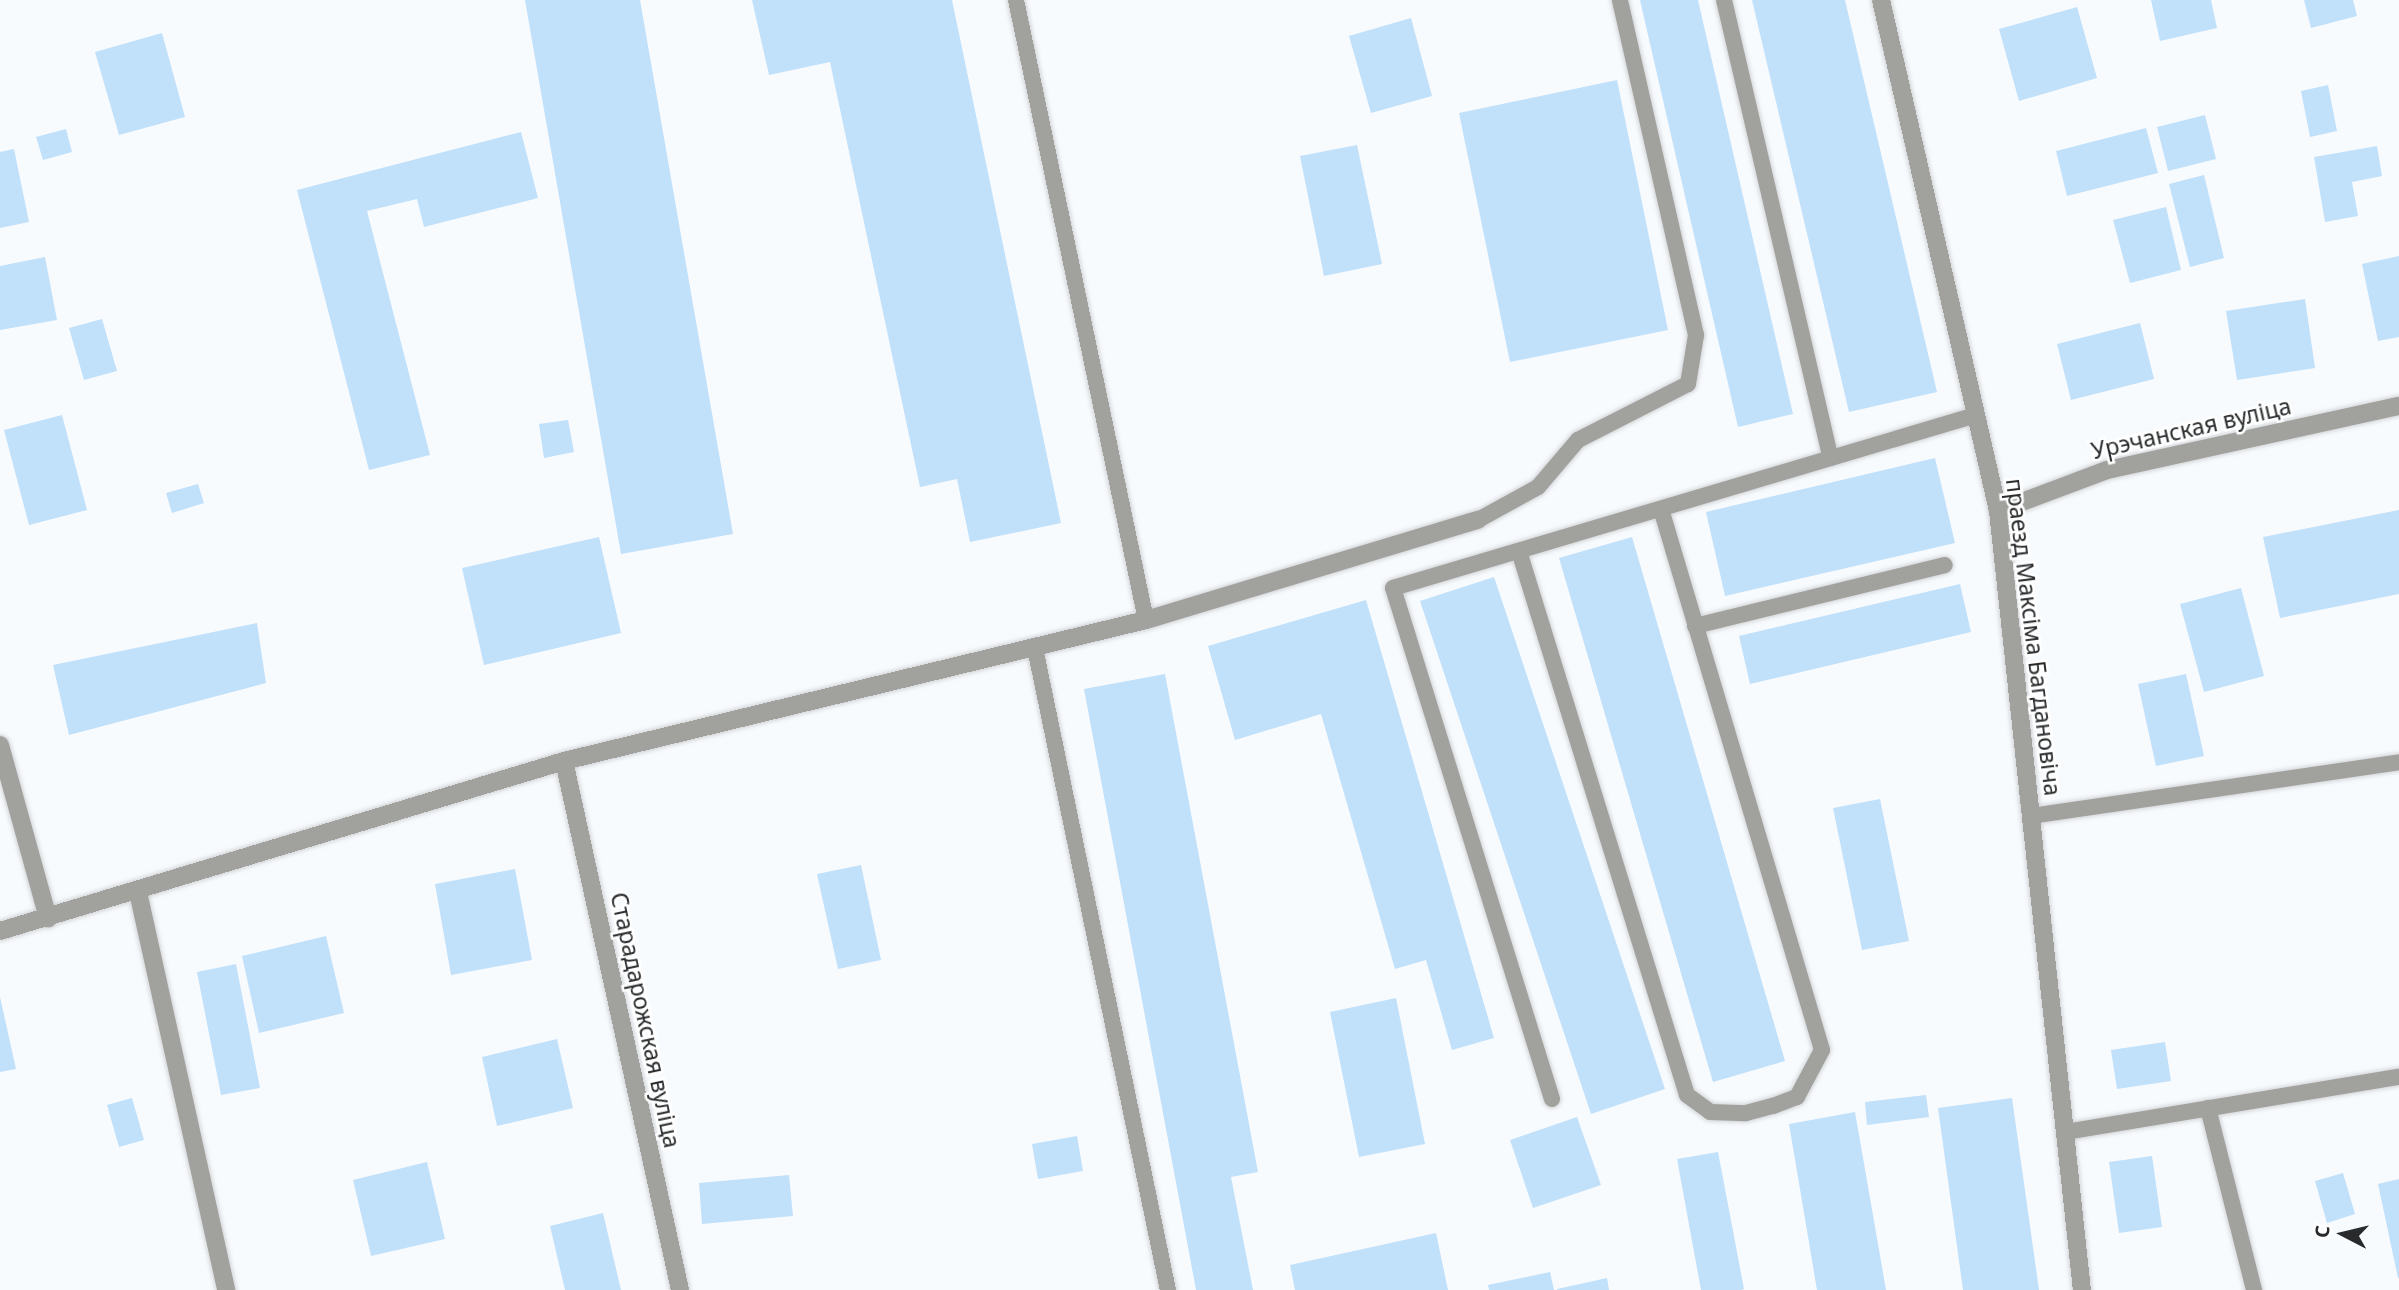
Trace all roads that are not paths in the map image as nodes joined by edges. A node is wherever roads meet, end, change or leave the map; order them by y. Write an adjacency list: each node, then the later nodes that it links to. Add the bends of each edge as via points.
1 (1016, 0): 13 (lane)
2 (1620, 0): 10 (lane, via 1696,335 1688,384 1578,440 1538,487)
3 (1724, 0): 7 (lane)
4 (1881, 0): 6 (street, праезд Максіма Багдановіча)
5 (2399, 406): 9 (street, Урэчанская вуліца, via 2107,470)
6 (1976, 415): 7 (lane); 9 (street, праезд Максіма Багдановіча)
7 (1831, 458): 8 (lane)
8 (1661, 509): 11 (lane); 14 (lane)
9 (1998, 511): 19 (street, праезд Максіма Багдановіча)
10 (1478, 520): 13 (street)
11 (1519, 551): 14 (lane, via 1687,1095 1710,1112 1746,1113 1797,1097 1822,1050); 24 (lane, via 1393,588)
12 (1945, 565): 14 (lane)
13 (1146, 620): 15 (street)
14 (1695, 626)
15 (1035, 648): 17 (street); 29 (lane)
16 (0, 745): 21 (street)
17 (564, 761): 20 (street); 28 (street, Старадарожская вуліца)
18 (2399, 762): 19 (lane)
19 (2031, 816): 26 (street, праезд Максіма Багдановіча)
20 (138, 892): 21 (street); 27 (street)
21 (48, 918): 22 (street)
22 (0, 931)
23 (2399, 1077): 25 (lane)
24 (1552, 1099)
25 (2207, 1108): 26 (lane); 31 (lane)
26 (2065, 1132): 30 (street, праезд Максіма Багдановіча)
27 (226, 1290)
28 (680, 1290)
29 (1168, 1290)
30 (2082, 1290)
31 (2254, 1290)

